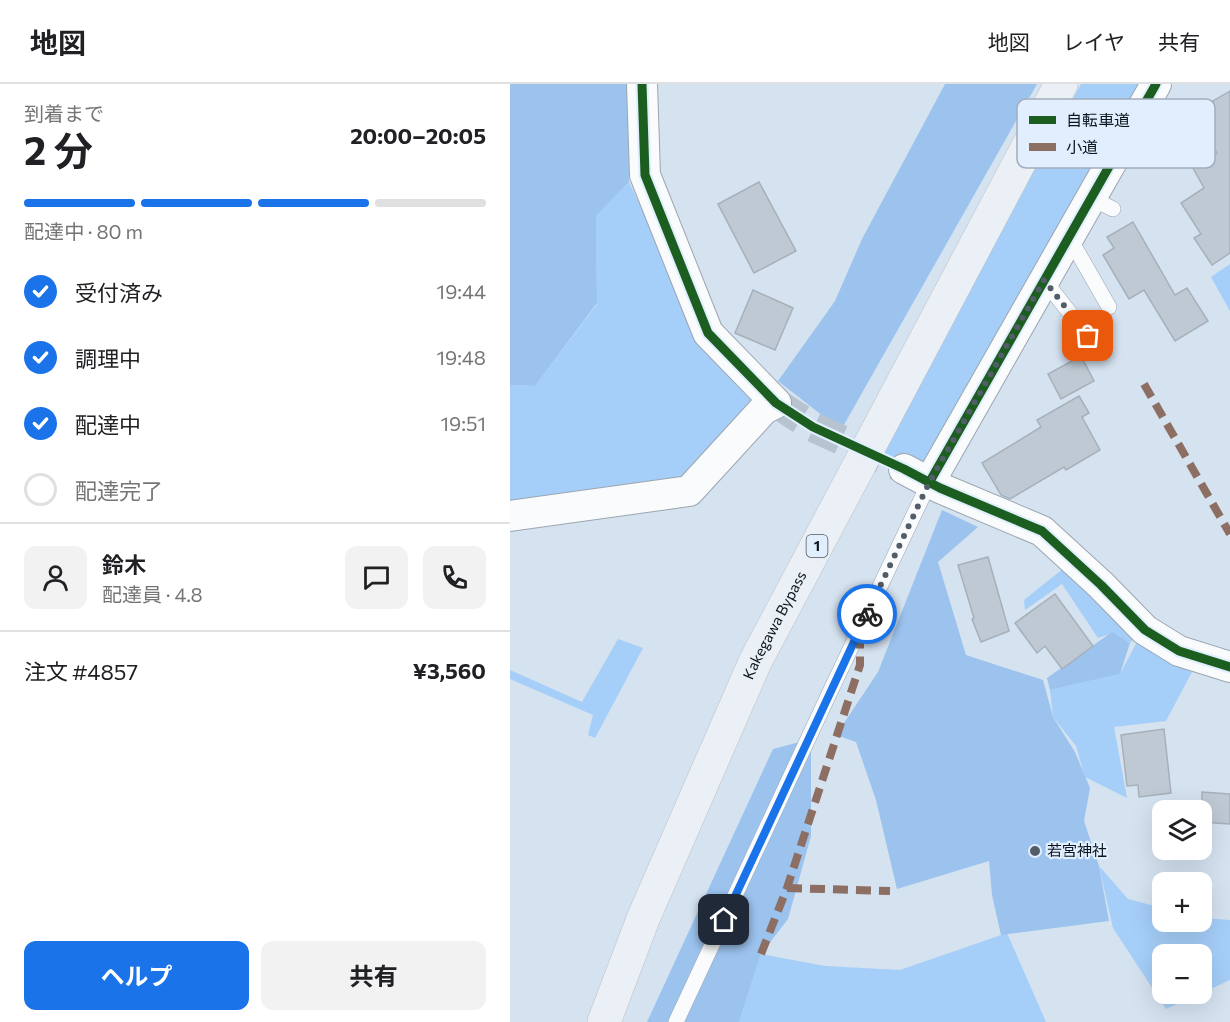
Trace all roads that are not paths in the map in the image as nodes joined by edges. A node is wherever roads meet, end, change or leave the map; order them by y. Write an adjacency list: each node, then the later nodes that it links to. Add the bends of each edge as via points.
1 (642, 84): 13 (street, via 645,175 708,333 776,403 764,409 688,491)
2 (1061, 84): 4 (highway, Kakegawa Bypass / 1)
3 (1156, 84): 5 (street)
4 (1053, 99)
5 (1149, 99)
6 (1017, 167): 15 (highway, Kakegawa Bypass / 1, via 755,662 643,919)
7 (1118, 168): 8 (street, via 1102,204)
8 (1069, 237): 9 (street); 10 (lane)
9 (1044, 280): 11 (lane); 12 (street)
10 (1109, 307)
11 (1088, 336)
12 (917, 476): 14 (street, via 1042,531 1145,630 1179,651); 16 (lane, via 829,694)
13 (510, 516)
14 (1230, 667)
15 (604, 1022)
16 (676, 1022)

